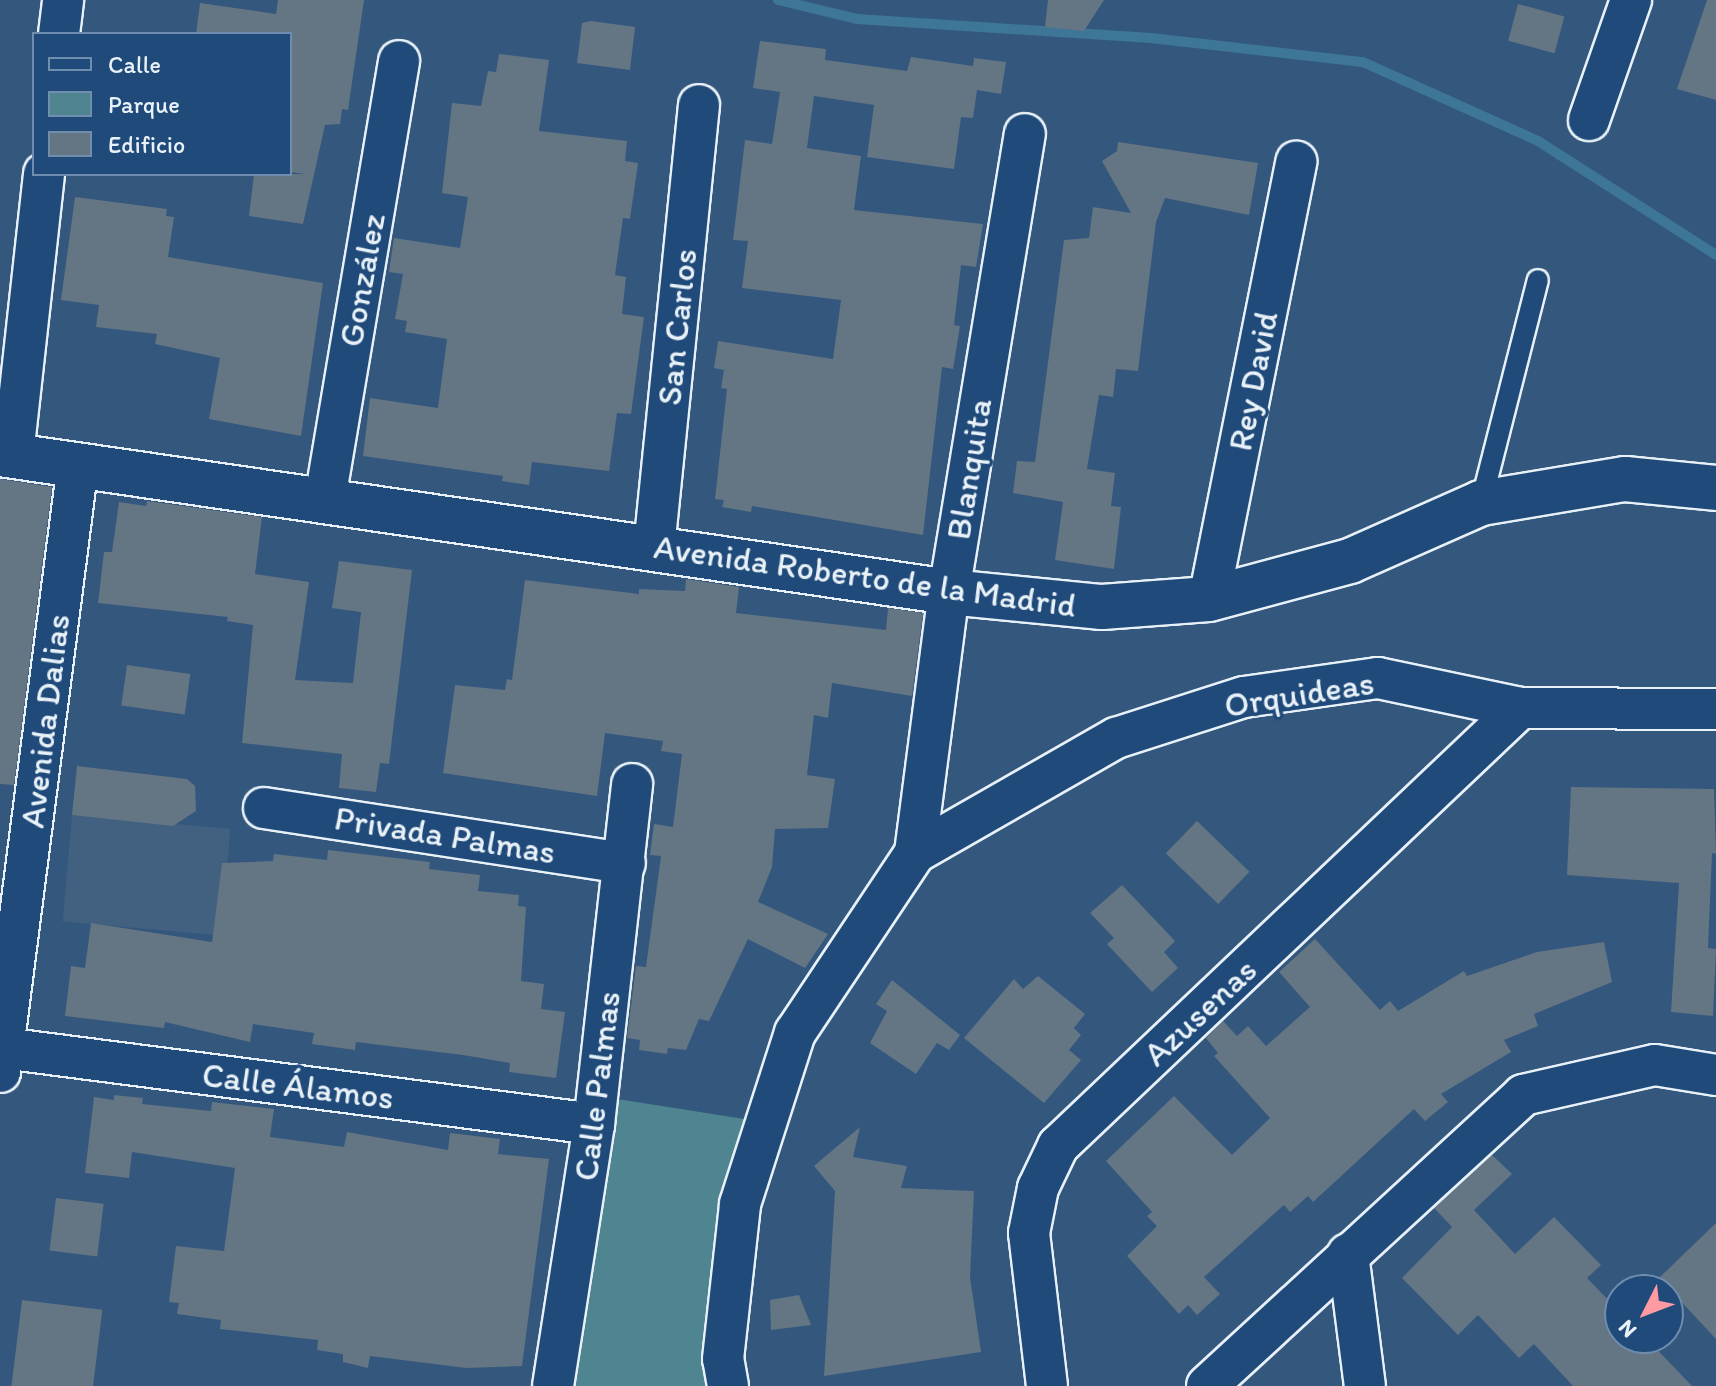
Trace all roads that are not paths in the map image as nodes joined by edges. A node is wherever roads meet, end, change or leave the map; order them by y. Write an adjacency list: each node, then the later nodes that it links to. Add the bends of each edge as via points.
1 (63, 0): 3 (street)
2 (1631, 0): 6 (street)
3 (59, 32)
4 (399, 61): 14 (street, González)
5 (699, 105): 16 (street, San Carlos)
6 (1589, 120)
7 (1025, 134): 17 (street, Blanquita)
8 (1296, 162): 18 (street, Rey David)
9 (44, 176): 11 (street)
10 (1538, 280): 15 (lane)
11 (7, 454): 12 (main road, Avenida Roberto de la Madrid)
12 (78, 464): 14 (main road, Avenida Roberto de la Madrid); 25 (street, Avenida Dalias)
13 (1716, 488): 15 (main road, Avenida Roberto de la Madrid, via 1625,479)
14 (325, 499): 16 (main road, Avenida Roberto de la Madrid)
15 (1481, 503): 18 (main road, Avenida Roberto de la Madrid, via 1350,561)
16 (654, 548): 17 (main road, Avenida Roberto de la Madrid)
17 (949, 592): 18 (main road, Avenida Roberto de la Madrid, via 1102,607); 23 (street, Blanquita)
18 (1209, 599)
19 (1520, 708): 20 (street, Orquideas); 23 (street, Orquideas, via 1378,678 1244,697 1116,738); 31 (street, Azusenas, via 1058,1146 1038,1188 1029,1233)
20 (1716, 709)
21 (632, 784): 24 (street, Calle Palmas)
22 (264, 808): 24 (street, Privada Palmas)
23 (915, 853): 30 (street, via 795,1033 740,1204 723,1359)
24 (625, 863): 27 (street, Calle Palmas)
25 (2, 1060): 27 (street, Calle Álamos)
26 (1716, 1075): 28 (street, via 1655,1065 1523,1095)
27 (594, 1124): 29 (street, Calle Palmas)
28 (1348, 1254): 32 (street); 33 (street)
29 (553, 1386)
30 (728, 1386)
31 (1047, 1386)
32 (1207, 1386)
33 (1365, 1386)

